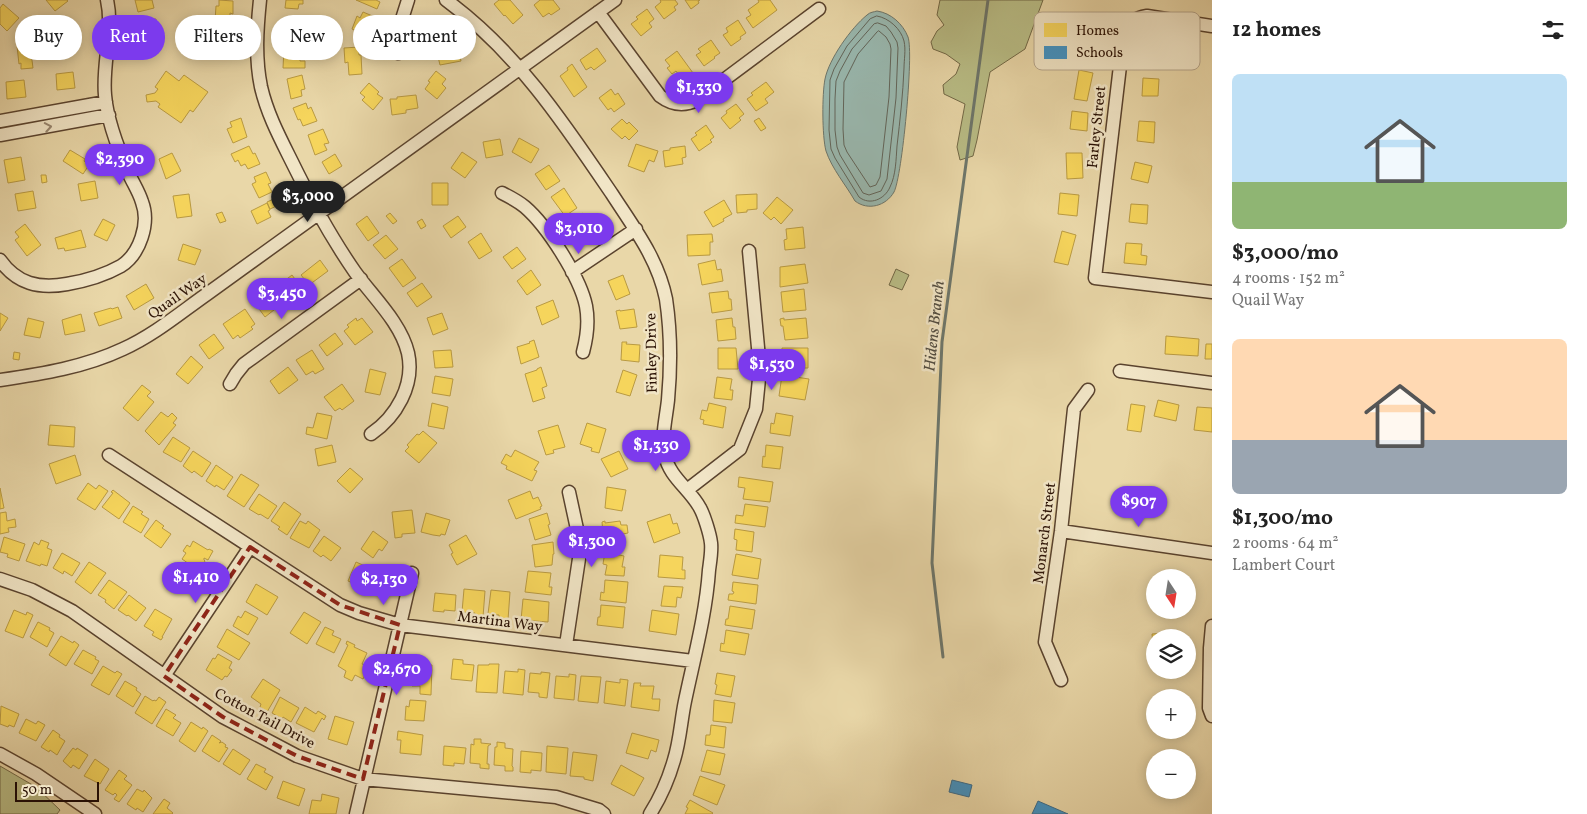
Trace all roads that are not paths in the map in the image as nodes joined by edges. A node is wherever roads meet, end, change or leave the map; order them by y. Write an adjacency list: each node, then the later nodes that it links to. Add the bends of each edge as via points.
1 (108, 0): 11 (street)
2 (260, 0): 16 (street, via 257,48 261,88 274,125)
3 (408, 0): 8 (street)
4 (446, 0): 9 (street, Finley Drive, via 475,23)
5 (615, 0): 7 (street, Quail Way)
6 (819, 9): 7 (street, via 697,100 684,104 669,102 660,96)
7 (598, 12): 9 (street, Quail Way)
8 (403, 15)
9 (520, 68): 16 (street, Quail Way); 17 (street, Finley Drive, via 573,136)
10 (1120, 70): 22 (street, Farley Street, via 1095,278)
11 (106, 102): 12 (street); 13 (street)
12 (109, 115): 14 (street, one-way to 12); 19 (street, via 117,143 143,202 144,228 135,251 120,266 95,277 50,287 25,282)
13 (0, 120)
14 (0, 135)
15 (502, 193): 20 (street, via 535,218)
16 (318, 214): 21 (street); 25 (street, Quail Way, via 124,349 75,366)
17 (636, 229): 20 (street); 31 (street, Finley Drive, via 656,264 666,300 670,370 663,431 665,455 669,467)
18 (749, 251): 31 (street, via 760,370 756,409 740,449)
19 (0, 260)
20 (572, 272): 23 (street, via 586,306)
21 (361, 279): 27 (street, via 244,364); 29 (street, via 399,330 409,355 410,369 396,409)
22 (1212, 292)
23 (583, 352)
24 (1120, 371): 26 (street)
25 (0, 380)
26 (1212, 383)
27 (230, 384)
28 (1088, 390): 33 (street, Monarch Street, via 1074,409)
29 (370, 434)
30 (109, 455): 34 (street, Martina Way)
31 (687, 490): 41 (street, Finley Drive, via 700,508 711,544 708,593)
32 (568, 492): 40 (street, via 580,552)
33 (1061, 531): 35 (street); 43 (street, Monarch Street, via 1045,642)
34 (250, 547): 38 (street, Martina Way, via 340,605); 42 (street)
35 (1212, 553)
36 (412, 573): 38 (street)
37 (0, 579): 42 (street, Cotton Tail Drive, via 32,590 72,611)
38 (400, 625): 40 (street, Martina Way); 46 (street)
39 (1212, 626): 44 (street, via 1209,699)
40 (566, 645): 41 (street, Martina Way)
41 (694, 661): 51 (street, Finley Drive, via 675,757 663,793)
42 (164, 676): 46 (street, Cotton Tail Drive, via 223,717 297,756)
43 (1062, 680)
44 (1212, 716)
45 (0, 754): 47 (street, via 36,774)
46 (364, 779): 49 (street); 50 (street, Cotton Tail Drive, via 556,797)
47 (78, 810): 48 (street)
48 (95, 814)
49 (356, 814)
50 (604, 814)
51 (650, 814)

